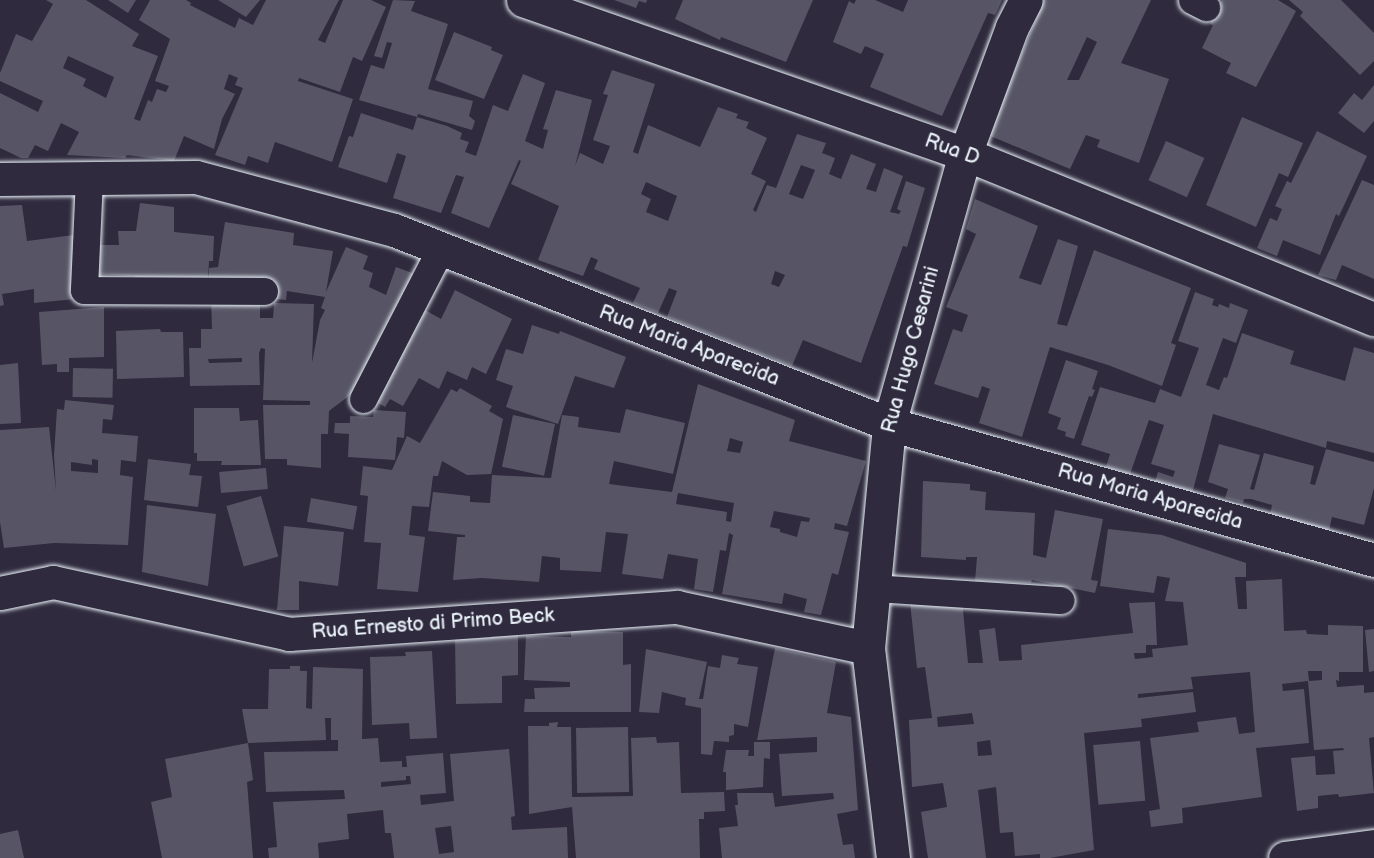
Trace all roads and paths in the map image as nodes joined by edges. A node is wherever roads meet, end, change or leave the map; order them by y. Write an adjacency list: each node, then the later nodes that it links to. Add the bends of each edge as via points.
1 (523, 0): 3 (street, Rua D)
2 (1026, 0): 3 (street, Rua Hugo Cesarini, via 1012,27)
3 (965, 154): 8 (street, Rua D); 10 (street, Rua Hugo Cesarini)
4 (89, 178): 5 (street, Rua Maria Aparecida); 6 (street, Rua Maria Aparecida, via 196,177 394,230); 7 (lane, via 84,290)
5 (0, 179)
6 (441, 248): 9 (lane); 10 (street, Rua Maria Aparecida)
7 (264, 291)
8 (1374, 319)
9 (363, 399)
10 (889, 424): 11 (street, Rua Maria Aparecida); 12 (street, Rua Hugo Cesarini)
11 (1374, 560)
12 (873, 588): 14 (lane); 15 (street, Rua Hugo Cesarini)
13 (0, 593): 15 (street, Rua Ernesto di Primo Beck, via 53,582 289,634 677,607)
14 (1062, 600)
15 (868, 648): 17 (street, Rua Hugo Cesarini)
16 (1374, 846): 18 (street)
17 (893, 858)
18 (1285, 858)

